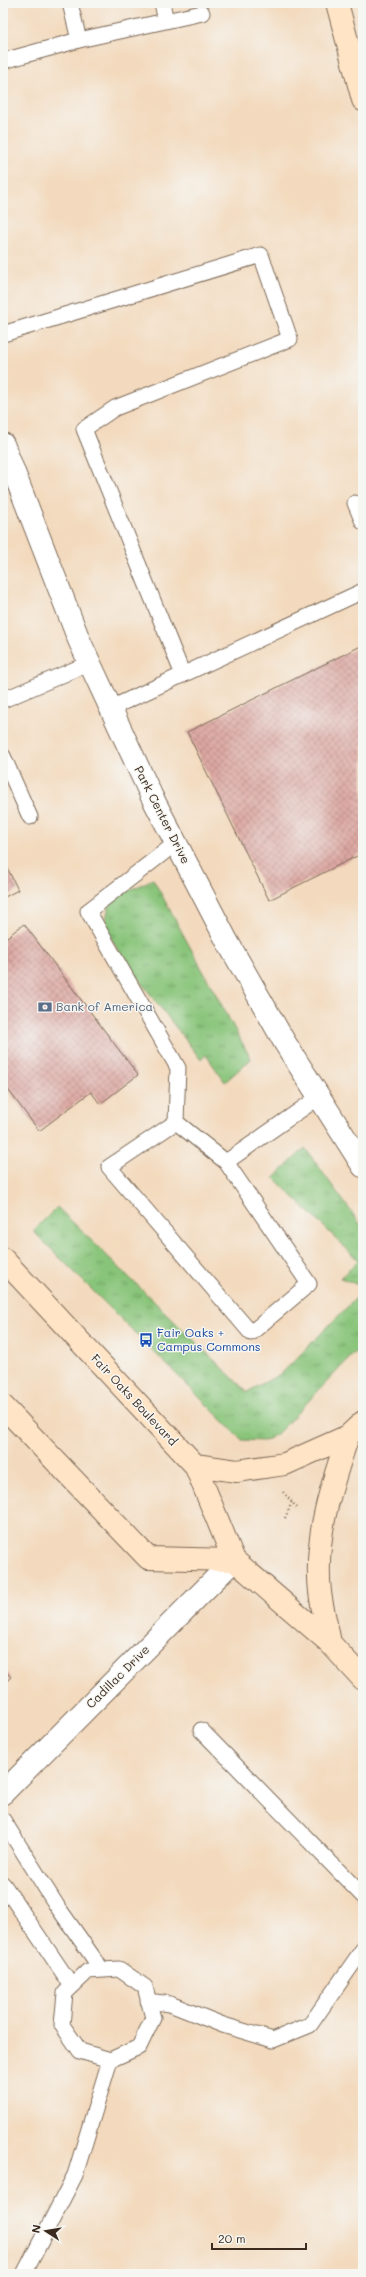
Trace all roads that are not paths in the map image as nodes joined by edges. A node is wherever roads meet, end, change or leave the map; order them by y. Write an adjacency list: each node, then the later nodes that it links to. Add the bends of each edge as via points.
1 (70, 3): 6 (lane)
2 (162, 3): 5 (lane)
3 (337, 3): 8 (main road)
4 (202, 13): 5 (lane)
5 (166, 21): 6 (lane)
6 (79, 40): 7 (lane)
7 (3, 61)
8 (363, 100)
9 (3, 334): 15 (lane, via 261,255 290,340 115,408 84,429)
10 (3, 444): 14 (street, Park Center Drive)
11 (355, 503): 12 (lane)
12 (363, 522)
13 (363, 592): 15 (lane)
14 (90, 663): 16 (lane); 17 (street, Park Center Drive)
15 (183, 675): 17 (lane)
16 (3, 700)
17 (110, 708): 20 (street, Park Center Drive)
18 (3, 756): 19 (lane)
19 (30, 817)
20 (176, 843): 21 (street, Park Center Drive, via 227,941 285,1043); 22 (lane, via 88,911 178,1068)
21 (320, 1097): 23 (lane); 24 (street, Park Center Drive)
22 (176, 1122): 23 (lane); 23 (lane, via 109,1167 251,1332 308,1284)
23 (226, 1162)
24 (363, 1166)
25 (3, 1259): 28 (main road, Fair Oaks Boulevard)
26 (3, 1406): 29 (main road, via 148,1558)
27 (356, 1429): 28 (main road, via 285,1464 237,1471); 30 (main road, via 330,1490 320,1540 320,1591)
28 (195, 1465): 29 (main road, Fair Oaks Boulevard)
29 (234, 1560): 30 (main road, Fair Oaks Boulevard); 33 (street, Cadillac Drive)
30 (330, 1643): 31 (main road, Fair Oaks Boulevard)
31 (363, 1679)
32 (201, 1730): 36 (lane)
33 (3, 1793)
34 (3, 1820): 38 (lane, via 57,1906)
35 (3, 1884): 39 (lane)
36 (363, 1896)
37 (363, 1949): 40 (lane, via 310,2025 273,2040 223,2025 170,2004)
38 (102, 1970): 39 (lane, via 88,1971); 40 (lane, via 119,1969 145,1987)
39 (72, 1986): 41 (lane, via 65,1993 62,2025 80,2051)
40 (148, 2000): 41 (lane, via 153,2018 139,2047)
41 (110, 2060): 42 (lane, via 75,2175)
42 (24, 2274)

